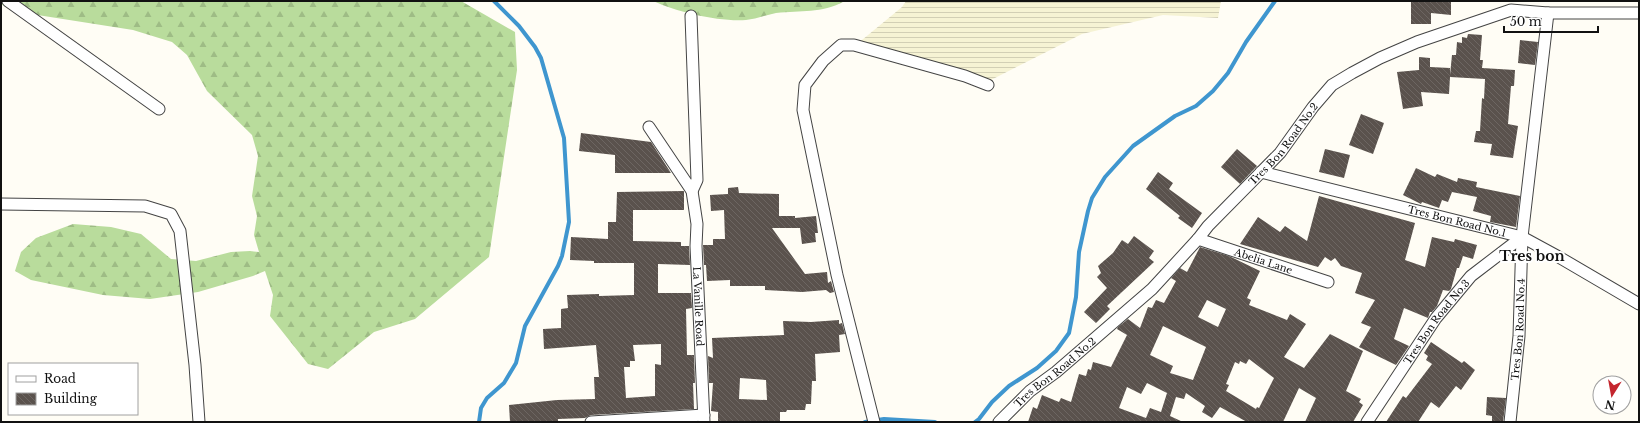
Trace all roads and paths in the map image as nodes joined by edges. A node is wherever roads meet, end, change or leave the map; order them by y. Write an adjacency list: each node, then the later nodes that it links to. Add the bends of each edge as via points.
1 (8, 1): 7 (street)
2 (1513, 6): 3 (street, Tres Bon Road No.2); 9 (street, Tres Bon Road No.2, via 1380,58 1332,85 1280,153)
3 (1548, 13): 4 (street, Tres Bon Road No.2); 12 (street, Tres Bon Road No.4)
4 (1639, 13)
5 (692, 16): 10 (street, La Vanille Road, via 697,180)
6 (988, 86): 19 (street, via 965,76 854,45 841,45 823,61 805,85 803,110 837,275)
7 (159, 109)
8 (650, 127): 10 (street, La Vanille Road)
9 (1261, 172): 12 (street, Tres Bon Road No.1); 13 (street, Tres Bon Road No.2)
10 (692, 191): 16 (street, La Vanille Road, via 697,224)
11 (1, 204): 17 (street, via 145,206 172,214 180,231)
12 (1522, 237): 15 (street, Tres Bon Road No.1); 21 (street, Tres Bon Road No.3, via 1470,276 1436,318); 22 (street, Tres Bon Road No.4, via 1519,336)
13 (1198, 239): 14 (street, Abelia Lane); 20 (street, Tres Bon Road No.2, via 1142,298 1030,391)
14 (1328, 282)
15 (1639, 304)
16 (704, 418): 18 (street)
17 (199, 422)
18 (591, 422)
19 (874, 422)
20 (999, 422)
21 (1367, 422)
22 (1510, 422)

